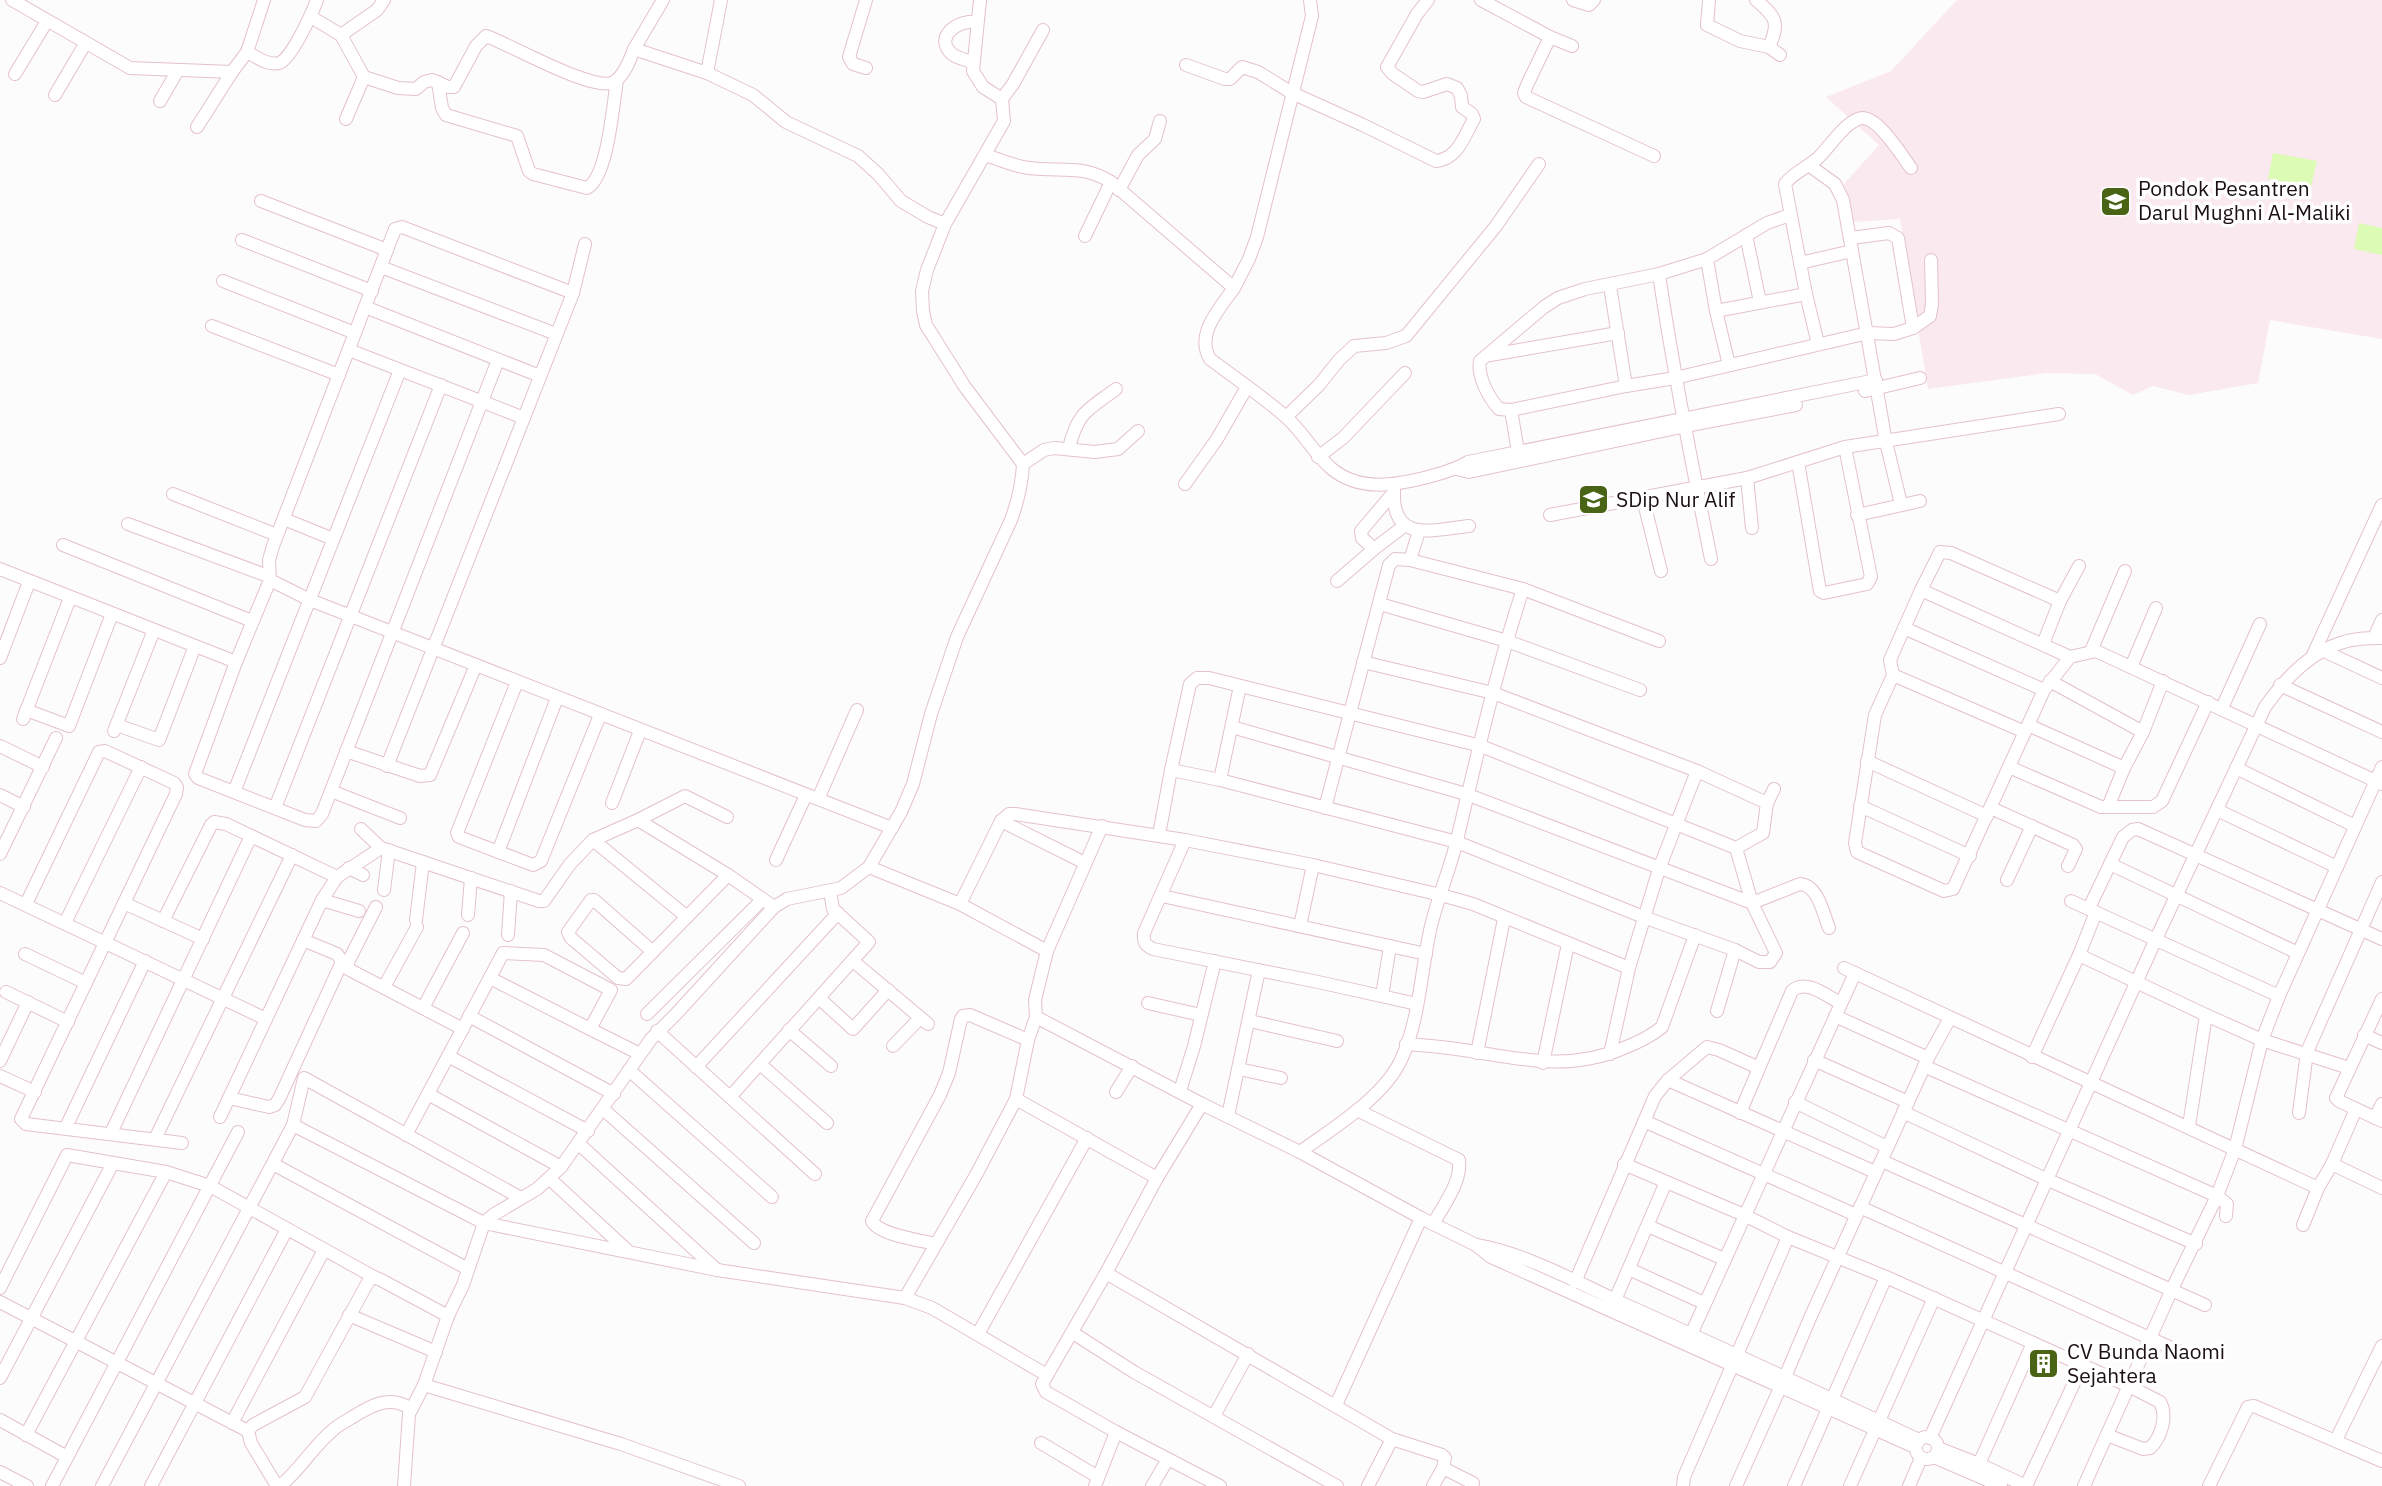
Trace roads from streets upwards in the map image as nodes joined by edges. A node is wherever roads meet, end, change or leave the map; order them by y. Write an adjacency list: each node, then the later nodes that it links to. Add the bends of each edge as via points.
1 (12, 0): 17 (street)
2 (264, 0): 26 (street)
3 (317, 0): 16 (street)
4 (384, 0): 20 (street)
5 (663, 0): 25 (street)
6 (721, 0): 33 (street)
7 (866, 0): 30 (street, via 849,57 853,64)
8 (980, 0): 18 (street)
9 (1310, 0): 38 (street, via 1312,16)
10 (1428, 0): 38 (street, via 1387,67 1423,92 1447,84 1457,88 1462,107 1474,119 1449,158 1436,161)
11 (1481, 0): 21 (street)
12 (1573, 0): 13 (street, via 1589,5)
13 (1594, 0)
14 (1709, 0): 24 (street, via 1707,26 1740,41)
15 (1756, 0): 24 (street, via 1775,20)
16 (311, 17): 20 (street); 26 (street, via 286,60 267,63)
17 (47, 21): 22 (street); 34 (street)
18 (977, 22): 28 (street); 28 (street, via 952,26 947,39 951,53)
19 (1043, 30): 40 (street)
20 (341, 35): 35 (street)
21 (1550, 37): 23 (street); 46 (street, via 1527,85 1526,97)
22 (85, 44): 31 (street, via 130,68); 39 (street)
23 (1572, 46)
24 (1769, 47): 27 (street)
25 (634, 49): 33 (street); 36 (street)
26 (247, 52): 32 (street)
27 (1780, 55)
28 (972, 62): 40 (street, via 983,87)
29 (1186, 65): 38 (street, via 1228,80 1244,68)
30 (866, 68)
31 (178, 70): 32 (street); 41 (street)
32 (232, 72): 44 (street)
33 (707, 73): 53 (street, via 753,95 786,122 858,156 901,201)
34 (15, 74)
35 (364, 77): 37 (street, via 412,90 428,80); 42 (street)
36 (617, 80): 37 (street, via 606,84 590,81 486,36 470,55 457,85); 37 (street, via 606,151 594,184 587,188 533,174 517,136 446,115)
37 (438, 82)
38 (1292, 93): 67 (street, via 1257,237)
39 (55, 94)
40 (1002, 99): 45 (street, via 1004,121)
41 (160, 101)
42 (346, 119)
43 (1160, 121): 50 (street, via 1155,139)
44 (197, 127)
45 (986, 155): 50 (street, via 1029,168 1085,170); 53 (street)
46 (1654, 156)
47 (1539, 164): 99 (street, via 1496,226 1406,336 1354,346)
48 (1810, 166): 49 (street, via 1852,123 1867,118 1884,132); 52 (street, via 1785,184); 58 (street, via 1835,184)
49 (1911, 168)
50 (1115, 186): 54 (street); 67 (street)
51 (261, 201): 59 (street)
52 (1790, 215): 55 (street); 62 (street)
53 (945, 224): 109 (street, via 922,291 926,325)
54 (1085, 236)
55 (1746, 236): 60 (street); 71 (street)
56 (242, 240): 68 (street)
57 (585, 244): 69 (street)
58 (1852, 245): 62 (street); 75 (street, via 1889,233 1898,238); 78 (street)
59 (387, 250): 63 (street); 69 (street, via 395,229 402,227)
60 (1707, 259): 64 (street); 73 (street)
61 (1931, 260): 75 (street, via 1930,316)
62 (1800, 263): 70 (street)
63 (381, 267): 68 (street); 79 (street)
64 (1659, 274): 66 (street); 89 (street)
65 (223, 281): 76 (street)
66 (1610, 286): 77 (street); 82 (street, via 1558,298)
67 (1234, 288): 94 (street, via 1209,326 1205,352)
68 (372, 291): 72 (street)
69 (573, 293): 79 (street)
70 (1806, 294): 71 (street); 80 (street)
71 (1760, 302): 73 (street)
72 (365, 307): 76 (street); 83 (street)
73 (1716, 311): 84 (street)
74 (212, 326): 87 (street)
75 (1913, 328): 78 (street, via 1894,334)
76 (355, 333): 81 (street)
77 (1618, 333): 82 (street); 93 (street)
78 (1868, 333): 80 (street); 91 (street)
79 (556, 334): 88 (street)
80 (1818, 344): 84 (street)
81 (349, 350): 85 (street); 87 (street)
82 (1486, 355): 97 (street, via 1478,370 1494,404)
83 (498, 360): 88 (street); 96 (street)
84 (1729, 365): 89 (street)
85 (400, 370): 92 (street); 128 (street)
86 (1405, 373): 106 (street, via 1343,438)
87 (339, 375): 121 (street)
88 (540, 376): 100 (street)
89 (1675, 378): 93 (street); 101 (street)
90 (1920, 378): 91 (street)
91 (1877, 384): 101 (street); 103 (street)
92 (441, 386): 96 (street); 148 (street)
93 (1626, 386): 97 (street)
94 (1247, 387): 99 (street); 111 (street)
95 (1116, 389): 105 (street, via 1085,411)
96 (482, 401): 100 (street); 154 (street)
97 (1511, 410): 107 (street)
98 (2059, 414): 103 (street)
99 (1286, 417): 106 (street)
100 (524, 418): 160 (street)
101 (1685, 421): 107 (street); 112 (street)
102 (1138, 431): 105 (street, via 1108,452)
103 (1886, 442): 104 (street); 117 (street)
104 (1845, 447): 108 (street); 120 (street)
105 (1069, 448): 109 (street, via 1044,450)
106 (1318, 457): 113 (street, via 1343,478)
107 (1519, 457): 113 (street, via 1468,462)
108 (1798, 462): 110 (street); 120 (street, via 1822,592 1870,581)
109 (1023, 464): 231 (street, via 1017,504 957,637 913,784)
110 (1747, 478): 112 (street); 125 (street)
111 (1185, 484)
112 (1697, 488): 115 (street); 131 (street)
113 (1394, 489): 123 (street, via 1396,512); 130 (street, via 1361,531)
114 (173, 494): 127 (street)
115 (1643, 499): 119 (street); 135 (street)
116 (1920, 501): 117 (street)
117 (1901, 504): 120 (street)
118 (2382, 505): 164 (street)
119 (1550, 515)
120 (1857, 515)
121 (284, 519): 127 (street); 128 (street)
122 (128, 524): 137 (street)
123 (1404, 526): 126 (street); 130 (street)
124 (1469, 526): 126 (street)
125 (1752, 528)
126 (1419, 531): 132 (street)
127 (277, 535): 137 (street)
128 (333, 539): 143 (street)
129 (63, 545): 150 (street)
130 (1374, 549): 138 (street)
131 (1711, 559)
132 (1410, 560): 140 (street); 145 (street, via 1399,558 1389,565)
133 (2079, 566): 144 (street)
134 (0, 569): 139 (street)
135 (1661, 571)
136 (2125, 571): 161 (street)
137 (269, 578): 143 (street); 150 (street)
138 (1337, 581)
139 (29, 582): 142 (street); 165 (street)
140 (1523, 589): 156 (street); 157 (street)
141 (1920, 590): 144 (street, via 1940,552); 152 (street); 158 (street)
142 (70, 598): 147 (street); 147 (street, via 24,715 69,726)
143 (310, 600): 148 (street); 210 (street)
144 (2060, 601): 158 (street)
145 (1380, 604): 156 (street); 167 (street)
146 (2156, 608): 169 (street)
147 (112, 614): 153 (street)
148 (351, 616): 154 (street); 219 (street)
149 (2382, 620): 155 (street)
150 (252, 621): 166 (street)
151 (2260, 624): 181 (street)
152 (1904, 628): 170 (street, via 1890,660); 174 (street)
153 (154, 630): 159 (street); 159 (street, via 115,729 159,740)
154 (392, 632): 160 (street); 194 (street)
155 (2378, 638): 162 (street, via 2343,642)
156 (1507, 641): 177 (street); 178 (street)
157 (1659, 641)
158 (2043, 644): 163 (street)
159 (195, 646): 166 (street)
160 (433, 649): 168 (street); 197 (street)
161 (2091, 651): 163 (street); 169 (street)
162 (2324, 651): 164 (street); 171 (street)
163 (2070, 657): 174 (street)
164 (2312, 657): 175 (street)
165 (0, 659)
166 (236, 662): 210 (street, via 195,774)
167 (1363, 662): 178 (street); 183 (street)
168 (475, 665): 173 (street); 197 (street, via 430,775)
169 (2131, 667): 172 (street)
170 (1893, 675): 187 (street); 196 (street, via 1875,715)
171 (2382, 678)
172 (2163, 681): 180 (street); 189 (street)
173 (517, 682): 179 (street); 240 (street, via 457,833)
174 (2047, 685): 187 (street); 189 (street)
175 (2280, 685): 185 (street); 190 (street)
176 (1240, 686): 183 (street); 186 (street); 204 (street, via 1209,678 1196,678 1190,684)
177 (1640, 690)
178 (1493, 693): 193 (street); 205 (street)
179 (557, 698): 184 (street); 240 (street)
180 (2208, 702): 181 (street); 218 (street, via 2162,801 2153,807)
181 (2222, 708): 185 (street)
182 (857, 710): 213 (street)
183 (1349, 713): 193 (street); 195 (street)
184 (600, 715): 188 (street); 240 (street, via 541,861 533,865)
185 (2257, 724): 203 (street); 207 (street)
186 (1232, 727): 195 (street); 206 (street)
187 (2026, 728): 200 (street); 202 (street)
188 (640, 731): 213 (street); 214 (street)
189 (2143, 732): 202 (street)
190 (2382, 733)
191 (56, 738): 198 (street)
192 (0, 746): 198 (street)
193 (1481, 746): 211 (street); 227 (street)
194 (346, 751): 197 (street); 209 (street)
195 (1337, 756): 211 (street); 220 (street)
196 (1867, 761): 216 (street); 222 (street)
197 (387, 766)
198 (43, 767): 217 (street)
199 (141, 767): 270 (street, via 177,787); 273 (street, via 99,752); 285 (street)
200 (2009, 767): 218 (street); 222 (street)
201 (2382, 767): 207 (street)
202 (2124, 768): 218 (street)
203 (2236, 768): 221 (street); 230 (street)
204 (1171, 770): 206 (street); 233 (street)
205 (1697, 771): 215 (street); 227 (street)
206 (1220, 780): 220 (street)
207 (2379, 782): 230 (street)
208 (1774, 789): 215 (street)
209 (331, 791): 219 (street, via 316,821); 224 (street)
210 (234, 792): 219 (street)
211 (1466, 794): 237 (street); 254 (street)
212 (0, 795): 217 (street)
213 (812, 797): 231 (street); 245 (street)
214 (612, 803)
215 (1767, 803): 238 (street, via 1763,833)
216 (1860, 806): 244 (street); 244 (street, via 1854,843 1857,852 1931,886 1953,889)
217 (24, 807): 241 (street)
218 (2108, 807)
219 (275, 808)
220 (1325, 808): 237 (street)
221 (2217, 810): 243 (street); 252 (street)
222 (1989, 812): 229 (street); 244 (street)
223 (727, 817): 225 (street, via 685,796)
224 (400, 818)
225 (638, 820): 235 (street); 256 (street)
226 (1001, 821): 228 (street, via 1015,814); 247 (street); 274 (street)
227 (1676, 823): 238 (street); 254 (street)
228 (1102, 826): 233 (street); 247 (street)
229 (2032, 826): 250 (street, via 2073,845 2076,849); 259 (street)
230 (2355, 826): 252 (street)
231 (892, 828): 251 (street)
232 (362, 829): 239 (street)
233 (1159, 835): 236 (street)
234 (251, 836): 242 (street); 284 (street, via 220,822 211,825); 292 (street)
235 (593, 840): 262 (street, via 544,901); 281 (street)
236 (1185, 840): 249 (street); 267 (street)
237 (1457, 842): 266 (street); 282 (street)
238 (1736, 848): 272 (street)
239 (385, 849): 246 (street); 253 (street); 261 (street)
240 (498, 852)
241 (0, 854)
242 (292, 855): 257 (street); 320 (street)
243 (2195, 855): 248 (street, via 2138,829 2123,837); 265 (street); 278 (street)
244 (1970, 856)
245 (776, 860)
246 (423, 862): 258 (street); 315 (street, via 416,924)
247 (1085, 863): 300 (street)
248 (2110, 864): 265 (street); 276 (street)
249 (1314, 865): 266 (street); 286 (street)
250 (2068, 866)
251 (869, 867): 263 (street, via 849,884); 274 (street)
252 (2337, 867): 278 (street)
253 (349, 868): 255 (street); 257 (street)
254 (1659, 869): 272 (street); 282 (street)
255 (363, 875)
256 (728, 875): 271 (street); 281 (street)
257 (337, 877): 268 (street)
258 (471, 878): 262 (street); 280 (street)
259 (2007, 880)
260 (2382, 882): 288 (street)
261 (384, 890)
262 (511, 891): 290 (street)
263 (830, 891): 271 (street); 279 (street)
264 (0, 893): 273 (street)
265 (2177, 894): 295 (street); 302 (street)
266 (1441, 895): 283 (street); 304 (street)
267 (1162, 896): 286 (street); 308 (street, via 1144,933 1146,945)
268 (322, 900): 277 (street); 294 (street)
269 (2071, 901): 276 (street)
270 (124, 903): 284 (street); 296 (street)
271 (768, 903): 329 (street); 342 (street)
272 (1752, 903): 287 (street, via 1805,884 1817,896); 299 (street, via 1775,958 1759,962)
273 (26, 904): 285 (street)
274 (960, 904): 300 (street)
275 (376, 908): 315 (street, via 348,969)
276 (2092, 910): 295 (street); 305 (street)
277 (359, 911)
278 (2316, 911): 288 (street); 302 (street)
279 (838, 913): 307 (street, via 869,942); 363 (street)
280 (468, 915)
281 (687, 917): 301 (street)
282 (1646, 918): 291 (street); 309 (street)
283 (1504, 919): 297 (street); 351 (street)
284 (163, 921): 292 (street)
285 (65, 923): 296 (street)
286 (1300, 926): 298 (street)
287 (1829, 928)
288 (2360, 929): 293 (street); 350 (street)
289 (463, 933): 327 (street)
290 (508, 935)
291 (1695, 935): 299 (street); 353 (street, via 1662,1027 1651,1037)
292 (203, 939): 312 (street)
293 (2382, 939)
294 (303, 940): 335 (street); 378 (street, via 337,954 341,964 279,1099 270,1107)
295 (2155, 941): 314 (street); 319 (street)
296 (106, 942): 306 (street); 313 (street)
297 (1568, 944): 309 (street); 359 (street)
298 (1390, 946): 304 (street); 318 (street)
299 (1735, 950): 328 (street)
300 (1047, 951): 334 (street, via 1035,1000)
301 (653, 952): 301 (street, via 623,980 568,932 594,900)
302 (2298, 953): 319 (street)
303 (24, 954): 313 (street)
304 (1426, 954): 326 (street)
305 (2079, 955): 314 (street); 355 (street)
306 (145, 961): 312 (street); 396 (street)
307 (853, 961): 316 (street); 321 (street)
308 (1215, 961): 310 (street); 330 (street)
309 (1629, 968): 353 (street)
310 (1259, 970): 318 (street); 337 (street)
311 (490, 978): 332 (street); 340 (street); 340 (street, via 503,953 544,956 611,990)
312 (184, 979): 320 (street); 401 (street)
313 (86, 983): 338 (street)
314 (2136, 983): 331 (street); 371 (street)
315 (384, 987): 327 (street)
316 (888, 990): 321 (street, via 853,1029); 349 (street, via 924,1021)
317 (6, 992): 323 (street)
318 (1382, 996): 326 (street)
319 (2279, 996): 345 (street)
320 (223, 998): 335 (street); 404 (street)
321 (819, 998): 341 (street)
322 (2382, 999): 343 (street)
323 (28, 1002): 338 (street); 356 (street)
324 (1149, 1003): 330 (street)
325 (1840, 1003): 333 (street); 336 (street, via 1849,970); 364 (street, via 1812,988 1796,987)
326 (1417, 1004): 347 (street)
327 (423, 1008): 339 (street)
328 (1717, 1011)
329 (647, 1014)
330 (1201, 1015): 373 (street)
331 (2206, 1015): 345 (street); 395 (street)
332 (469, 1016): 339 (street); 376 (street)
333 (1835, 1016): 357 (street); 358 (street)
334 (1036, 1017): 344 (street); 362 (street)
335 (266, 1018): 378 (street)
336 (1950, 1018): 355 (street); 358 (street)
337 (1250, 1021): 346 (street); 366 (street)
338 (68, 1022): 372 (street)
339 (463, 1028): 354 (street)
340 (590, 1029): 352 (street)
341 (789, 1030): 360 (street); 361 (street)
342 (657, 1031): 352 (street); 363 (street)
343 (2364, 1035): 348 (street); 365 (street)
344 (1028, 1040): 379 (street); 442 (street, via 970,1015 961,1019 940,1095 872,1221 886,1232)
345 (2262, 1040): 350 (street); 408 (street)
346 (1336, 1041)
347 (1406, 1044): 351 (street); 386 (street, via 1388,1079)
348 (2382, 1044)
349 (893, 1046)
350 (2307, 1052): 365 (street); 388 (street)
351 (1478, 1053): 359 (street)
352 (640, 1054): 367 (street)
353 (1611, 1054): 359 (street)
354 (448, 1056): 375 (street); 398 (street)
355 (2032, 1057): 371 (street)
356 (0, 1060)
357 (1814, 1060): 380 (street); 383 (street)
358 (1926, 1062): 383 (street); 397 (street)
359 (1543, 1063)
360 (760, 1064): 377 (street); 393 (street)
361 (831, 1066)
362 (1132, 1066): 373 (street); 374 (street)
363 (696, 1067): 377 (street)
364 (1759, 1068): 370 (street, via 1707,1047); 387 (street)
365 (2349, 1068): 385 (street, via 2336,1098)
366 (1239, 1069): 369 (street); 389 (street)
367 (629, 1070): 376 (street); 427 (street)
368 (0, 1076): 372 (street)
369 (1281, 1078)
370 (1668, 1080): 387 (street); 392 (street)
371 (2090, 1083): 395 (street); 397 (street)
372 (35, 1091): 396 (street, via 22,1121)
373 (1180, 1091): 381 (street)
374 (1116, 1092)
375 (428, 1094): 402 (street); 414 (street)
376 (614, 1094): 384 (street)
377 (730, 1097): 418 (street)
378 (229, 1098): 390 (street)
379 (1016, 1099): 403 (street); 442 (street)
380 (1795, 1102): 399 (street); 407 (street)
381 (1202, 1104): 389 (street); 419 (street)
382 (2382, 1104): 391 (street)
383 (1906, 1107): 407 (street); 421 (street)
384 (603, 1109): 398 (street); 441 (street)
385 (2356, 1109): 391 (street); 413 (street)
386 (1357, 1110): 409 (street); 435 (street, via 1459,1160 1452,1191)
387 (1740, 1113): 399 (street)
388 (2299, 1113)
389 (1228, 1115): 409 (street)
390 (220, 1117)
391 (2379, 1119)
392 (1644, 1121): 412 (street); 417 (street)
393 (827, 1123)
394 (293, 1125): 402 (street, via 304,1078); 411 (street); 434 (street)
395 (2189, 1126): 408 (street)
396 (66, 1127): 401 (street)
397 (2069, 1130): 421 (street); 426 (street)
398 (588, 1131): 406 (street)
399 (1783, 1131): 415 (street); 417 (street)
400 (238, 1132): 423 (street)
401 (111, 1133): 404 (street)
402 (406, 1135): 428 (street)
403 (1087, 1138): 419 (street); 470 (street)
404 (155, 1139): 405 (street)
405 (182, 1143)
406 (579, 1144): 414 (street); 451 (street)
407 (1887, 1147): 415 (street)
408 (2235, 1149): 424 (street); 426 (street)
409 (1300, 1152): 433 (street)
410 (113, 1163): 416 (street); 457 (street, via 67,1155); 467 (street)
411 (273, 1164): 429 (street); 449 (street)
412 (1624, 1164): 422 (street); 456 (street)
413 (2332, 1164): 424 (street); 425 (street)
414 (561, 1167): 420 (street)
415 (1879, 1167): 430 (street); 436 (street)
416 (166, 1172): 423 (street); 473 (street)
417 (1762, 1173): 430 (street); 431 (street)
418 (816, 1174)
419 (1157, 1178): 453 (street)
420 (550, 1179): 428 (street); 446 (street)
421 (2048, 1180): 436 (street); 443 (street)
422 (1666, 1182): 431 (street); 438 (street)
423 (210, 1186): 429 (street); 480 (street)
424 (2318, 1188): 437 (street)
425 (2382, 1188)
426 (2217, 1196): 432 (street, via 2227,1204); 443 (street)
427 (772, 1197)
428 (521, 1198): 434 (street)
429 (250, 1209): 439 (street); 485 (street)
430 (1858, 1211): 447 (street); 452 (street)
431 (1744, 1215): 440 (street); 448 (street)
432 (2226, 1216)
433 (1421, 1218): 435 (street); 490 (street)
434 (484, 1223): 446 (street); 449 (street)
435 (1433, 1224): 444 (street)
436 (2027, 1225): 452 (street); 458 (street)
437 (2303, 1225)
438 (1648, 1226): 448 (street); 450 (street)
439 (287, 1229): 445 (street); 488 (street)
440 (1788, 1237): 447 (street); 479 (street)
441 (754, 1243)
442 (935, 1244): 459 (street)
443 (2196, 1244): 458 (street)
444 (1476, 1245): 456 (street, via 1496,1248); 463 (street, via 1491,1257)
445 (324, 1250): 454 (street); 494 (street)
446 (629, 1252): 451 (street)
447 (1838, 1257): 455 (street); 484 (street)
448 (1724, 1259): 462 (street)
449 (468, 1269): 466 (street)
450 (1629, 1269): 462 (street); 463 (street)
451 (718, 1270): 459 (street)
452 (2006, 1272): 468 (street); 471 (street)
453 (1106, 1273): 469 (street); 477 (street)
454 (374, 1277): 465 (street); 466 (street)
455 (1886, 1277): 460 (street); 489 (street)
456 (1575, 1282): 463 (street)
457 (0, 1288)
458 (2172, 1289): 464 (street); 471 (street)
459 (905, 1298): 470 (street)
460 (1934, 1298): 468 (street); 495 (street)
461 (0, 1302): 467 (street)
462 (1704, 1303): 472 (street)
463 (1613, 1305): 472 (street)
464 (2205, 1305)
465 (349, 1314): 476 (street); 496 (street, via 305,1397)
466 (449, 1316): 476 (street)
467 (32, 1318): 473 (street); 483 (street)
468 (1985, 1321): 474 (street); 503 (street)
469 (1073, 1333): 482 (street); 492 (street)
470 (978, 1334): 482 (street)
471 (2150, 1338): 478 (street); 487 (street)
472 (1689, 1339): 479 (street)
473 (75, 1340): 480 (street); 498 (street)
474 (2033, 1343): 481 (street); 509 (street)
475 (2382, 1346): 501 (street)
476 (436, 1352): 486 (street)
477 (1248, 1354): 490 (street); 492 (street)
478 (2187, 1355)
479 (1735, 1360): 484 (street); 524 (street)
480 (117, 1363): 485 (street); 504 (street)
481 (2082, 1366): 487 (street); 530 (street)
482 (1045, 1374): 497 (street, via 1042,1384 1046,1392)
483 (0, 1378)
484 (1783, 1382): 489 (street); 525 (street)
485 (156, 1383): 488 (street); 515 (street)
486 (424, 1385): 491 (street); 519 (street, via 621,1444)
487 (2129, 1386): 499 (street); 499 (street, via 2163,1406 2157,1441 2144,1449)
488 (196, 1404): 494 (street); 516 (street)
489 (1831, 1404): 495 (street); 526 (street)
490 (1336, 1405): 500 (street)
491 (411, 1409): 517 (street, via 387,1402 369,1406 332,1430 299,1470); 518 (street)
492 (1214, 1416): 512 (street)
493 (0, 1420): 498 (street)
494 (232, 1423): 496 (street)
495 (1877, 1425): 503 (street); 527 (street)
496 (248, 1431): 517 (street)
497 (1116, 1432): 505 (street); 510 (street)
498 (26, 1434): 504 (street)
499 (2107, 1435): 531 (street)
500 (1392, 1439): 507 (street, via 1442,1455); 522 (street)
501 (2336, 1440): 506 (street); 532 (street, via 2248,1407)
502 (1041, 1443): 510 (street)
503 (1926, 1448): 509 (street); 528 (street)
504 (67, 1457): 514 (street)
505 (1168, 1459): 520 (street); 521 (street)
506 (2382, 1461)
507 (1443, 1468): 511 (street); 523 (street)
508 (0, 1472): 513 (street)
509 (1975, 1475): 529 (street); 530 (street)
510 (1096, 1481)
511 (1473, 1483)
512 (1334, 1485)
513 (27, 1486)
514 (52, 1486)
515 (102, 1486)
516 (151, 1486)
517 (278, 1486)
518 (404, 1486)
519 (740, 1486)
520 (1152, 1486)
521 (1220, 1486)
522 (1368, 1486)
523 (1433, 1486)
524 (1683, 1486)
525 (1737, 1486)
526 (1794, 1486)
527 (1850, 1486)
528 (1909, 1486)
529 (2001, 1486)
530 (2026, 1486)
531 (2084, 1486)
532 (2209, 1486)

